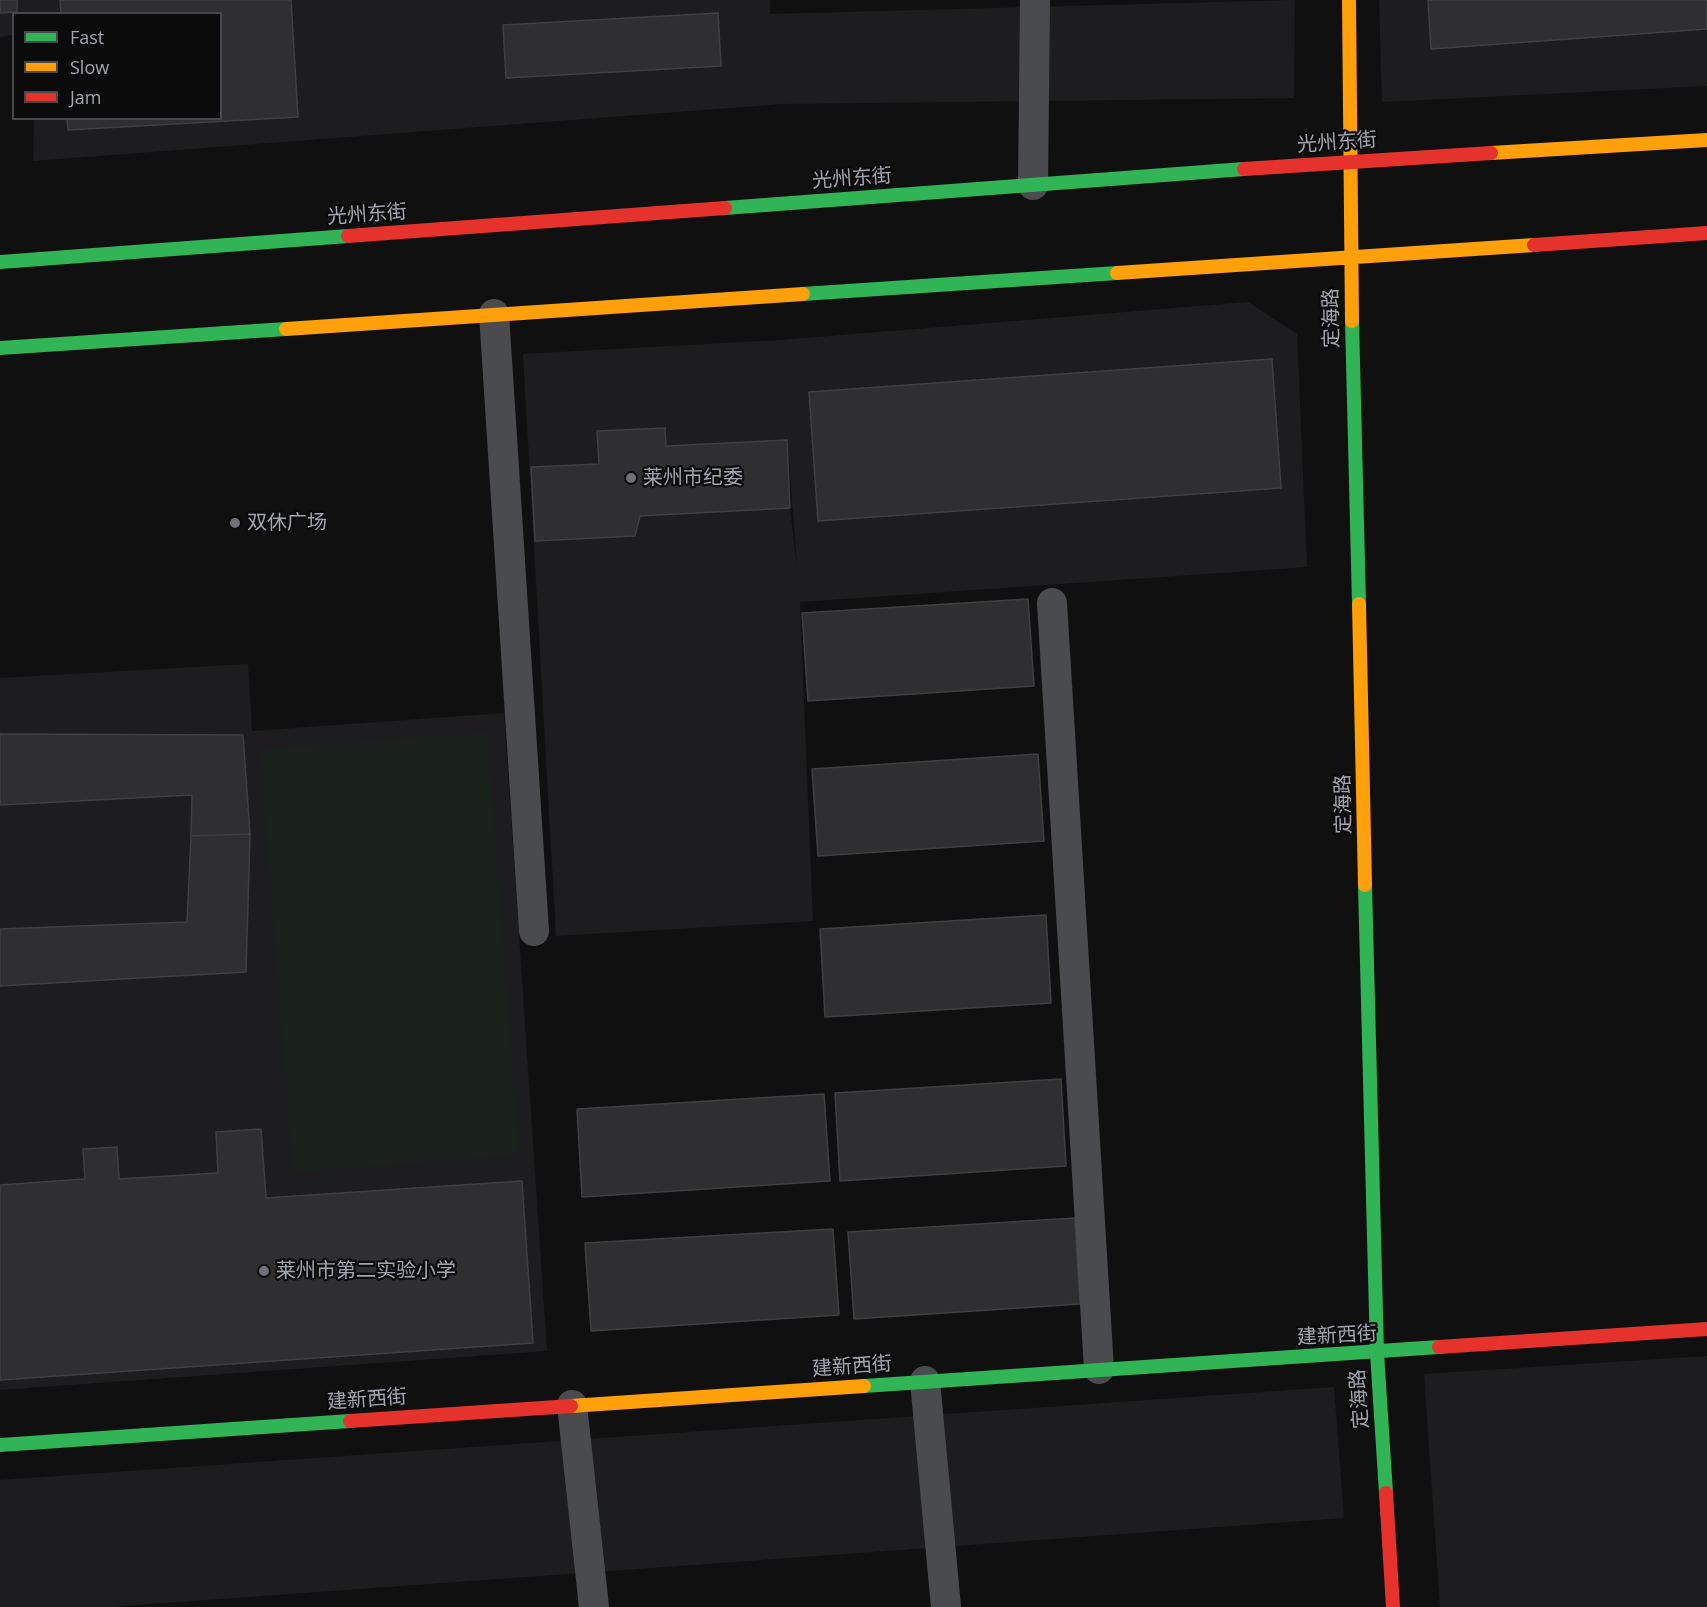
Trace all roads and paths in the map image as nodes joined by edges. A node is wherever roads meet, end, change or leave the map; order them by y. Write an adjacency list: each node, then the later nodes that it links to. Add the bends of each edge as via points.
1 (1035, 0): 5 (street)
2 (1348, 0): 4 (main road, 定海路)
3 (1707, 140): 4 (main road, 光州东街)
4 (1349, 161): 5 (main road, 光州东街); 7 (main road, 定海路)
5 (1033, 184): 8 (main road, 光州东街)
6 (1707, 233): 7 (main road)
7 (1350, 257): 9 (main road); 14 (main road, 定海路)
8 (0, 262)
9 (494, 314): 10 (main road); 12 (street)
10 (0, 348)
11 (1052, 603): 15 (street)
12 (534, 931)
13 (1707, 1329): 14 (main road, 建新西街)
14 (1377, 1353): 15 (main road, 建新西街); 21 (main road, 定海路)
15 (1099, 1369): 16 (main road, 建新西街)
16 (925, 1381): 17 (main road, 建新西街); 20 (street)
17 (572, 1405): 18 (main road, 建新西街); 19 (street)
18 (0, 1445)
19 (594, 1607)
20 (946, 1607)
21 (1392, 1607)

